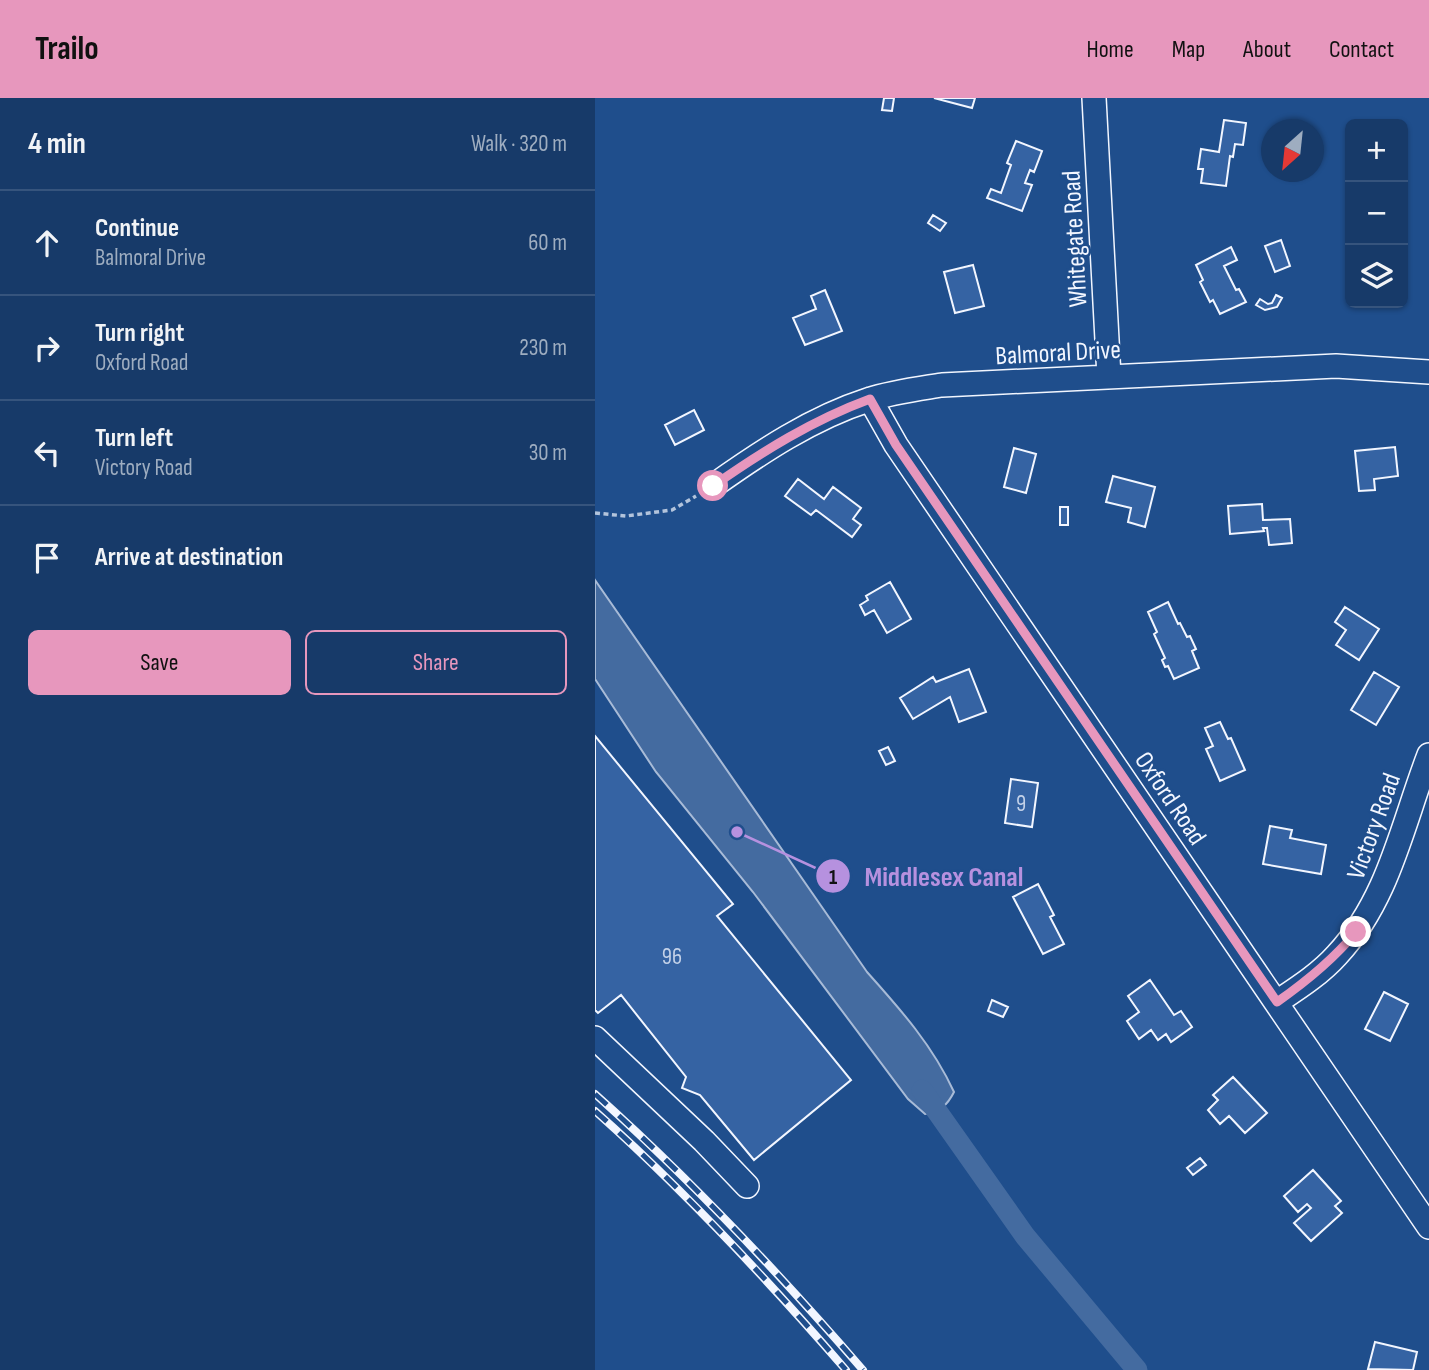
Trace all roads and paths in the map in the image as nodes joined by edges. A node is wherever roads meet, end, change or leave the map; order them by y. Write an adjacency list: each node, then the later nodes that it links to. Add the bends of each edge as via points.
1 (1094, 98): 3 (street, Whitegate Road)
2 (1429, 372): 3 (street, Balmoral Drive, via 1336,366)
3 (1109, 377): 4 (street, Balmoral Drive, via 942,385)
4 (870, 399): 5 (street, Balmoral Drive, via 804,428); 8 (street, Oxford Road, via 896,445)
5 (713, 486): 6 (path, via 672,509 626,516)
6 (595, 513)
7 (1429, 755): 8 (street, Victory Road, via 1391,867 1373,905 1336,956)
8 (1277, 1002): 11 (street, Oxford Road)
9 (595, 1038): 10 (street)
10 (747, 1186)
11 (1429, 1227)

